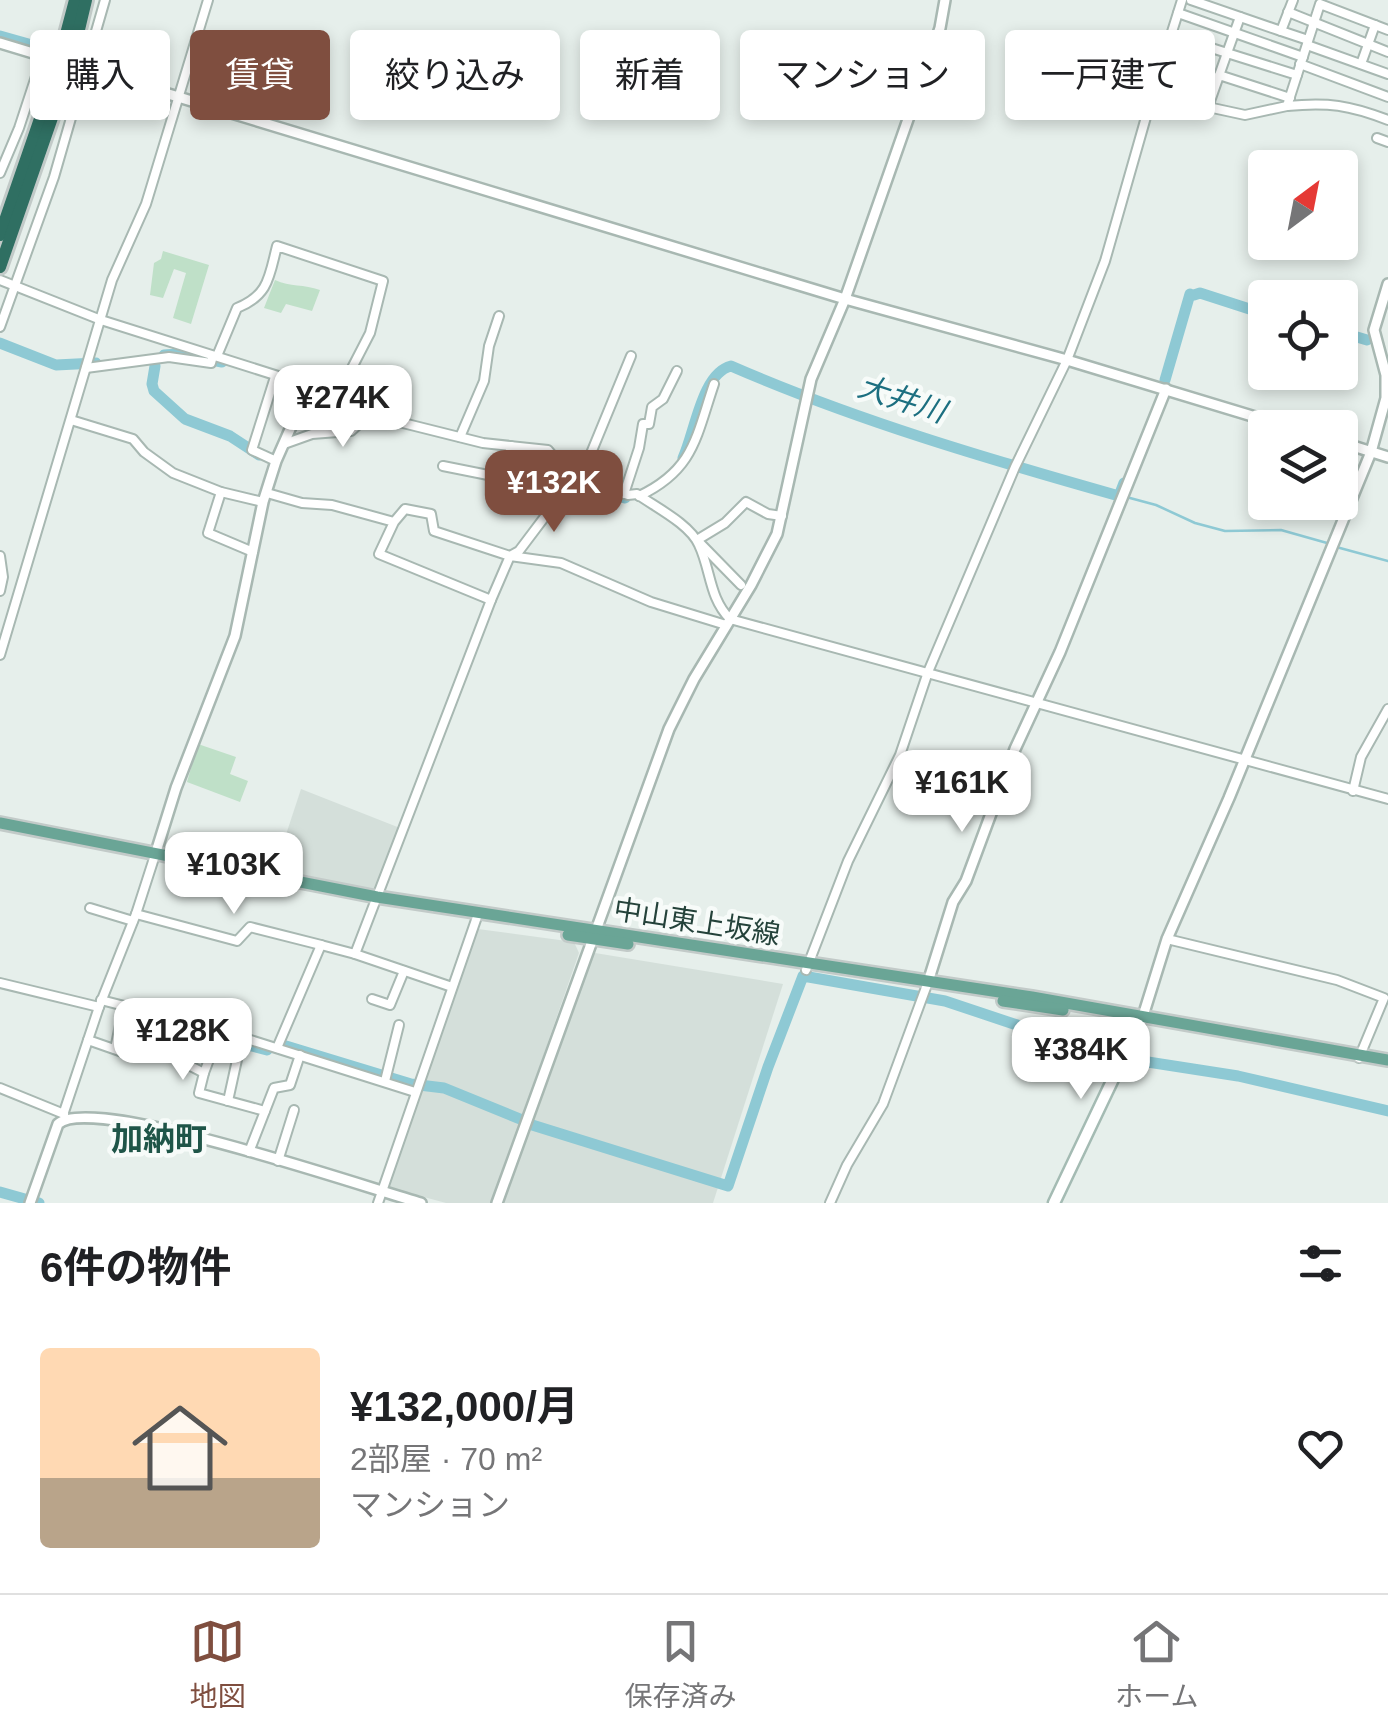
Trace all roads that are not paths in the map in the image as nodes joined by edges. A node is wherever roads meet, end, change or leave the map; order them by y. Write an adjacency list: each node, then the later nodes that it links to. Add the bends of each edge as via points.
1 (74, 0): 17 (highway)
2 (86, 0): 18 (highway)
3 (106, 0): 19 (street)
4 (208, 0): 42 (street)
5 (945, 0): 60 (street)
6 (1182, 0): 11 (street)
7 (1191, 0): 13 (street)
8 (1234, 0): 13 (street)
9 (1292, 0): 12 (street)
10 (1315, 2): 15 (street); 16 (street)
11 (1178, 12): 20 (street); 23 (street)
12 (1288, 12): 15 (street); 22 (street)
13 (1229, 13): 14 (street)
14 (1240, 17): 22 (street); 23 (street)
15 (1314, 24): 24 (street); 26 (street)
16 (1375, 25): 21 (street); 26 (street)
17 (71, 30)
18 (74, 30)
19 (98, 30)
20 (1173, 30)
21 (1388, 30)
22 (1281, 31): 24 (street)
23 (1235, 33): 30 (street); 31 (street)
24 (1307, 42): 31 (street); 32 (street)
25 (0, 43): 28 (street)
26 (1368, 44): 29 (street); 32 (street)
27 (1215, 49): 30 (street)
28 (30, 51)
29 (1388, 52)
30 (1227, 53): 35 (street); 36 (street)
31 (1302, 61): 36 (street); 38 (street)
32 (1360, 64): 33 (street)
33 (1377, 70): 34 (street); 38 (street)
34 (1388, 74)
35 (1219, 75): 37 (street); 43 (street)
36 (1297, 76): 43 (street)
37 (1215, 87)
38 (1368, 90): 41 (street)
39 (170, 93): 42 (street)
40 (30, 95): 53 (street)
41 (1383, 95): 45 (street)
42 (179, 96): 60 (street); 62 (street)
43 (1288, 102): 44 (street, via 1244,115); 45 (street, via 1323,102)
44 (1215, 109)
45 (1371, 114): 50 (street)
46 (43, 120): 54 (highway)
47 (45, 120): 54 (highway)
48 (71, 120): 59 (street)
49 (1145, 120): 69 (street)
50 (1388, 120)
51 (1377, 138): 52 (street)
52 (1388, 142)
53 (0, 172)
54 (17, 198): 55 (highway); 56 (highway)
55 (0, 231)
56 (0, 267)
57 (0, 280): 59 (street)
58 (1388, 284): 65 (street, via 1374,330)
59 (15, 285): 62 (street); 63 (street)
60 (846, 300): 69 (street); 93 (street, via 819,356)
61 (499, 316): 80 (street, via 484,381)
62 (100, 320): 64 (street); 70 (street)
63 (0, 326)
64 (152, 336): 67 (street); 68 (street)
65 (1383, 350): 84 (street, via 1386,398)
66 (631, 356): 88 (street)
67 (154, 357): 68 (street); 70 (street)
68 (214, 358): 72 (street); 76 (street, via 237,308 263,291 278,246 383,281 370,333)
69 (1067, 360): 75 (street); 104 (street)
70 (87, 364): 79 (street)
71 (678, 371): 90 (street, via 652,407 649,424 643,424)
72 (275, 377): 74 (street); 86 (street, via 252,450)
73 (714, 384): 91 (street, via 686,460 676,474)
74 (308, 386): 76 (street); 81 (street)
75 (1166, 389): 78 (street); 105 (street)
76 (338, 395): 77 (street)
77 (373, 410): 80 (street); 81 (street, via 351,431)
78 (1248, 414)
79 (71, 420): 89 (street, via 133,439 173,473); 103 (street)
80 (460, 436): 82 (street)
81 (284, 444): 86 (street)
82 (511, 446): 87 (street, via 503,478); 88 (street, via 548,450)
83 (1358, 448): 84 (street)
84 (1372, 452): 85 (street); 107 (street)
85 (1388, 457)
86 (276, 461): 92 (street)
87 (443, 466)
88 (574, 480): 90 (street); 98 (street)
89 (220, 492): 92 (street); 96 (street, via 208,533)
90 (624, 494): 91 (street)
91 (639, 496): 95 (street)
92 (266, 497): 94 (street); 96 (street)
93 (782, 516): 95 (street, via 746,502); 102 (street, via 770,551)
94 (394, 522): 98 (street, via 405,509 431,514 434,531); 101 (street, via 379,554)
95 (697, 540): 99 (street); 102 (street)
96 (253, 552): 111 (street, via 235,636)
97 (0, 556): 100 (street)
98 (510, 556): 101 (street); 102 (street, via 560,564 651,602)
99 (741, 585)
100 (0, 591)
101 (491, 600): 112 (street)
102 (728, 622): 104 (street); 116 (street, via 670,729)
103 (0, 655)
104 (928, 672): 105 (street); 120 (street, via 900,756 848,861)
105 (1037, 704): 107 (street); 124 (street, via 953,902)
106 (1388, 709): 108 (street, via 1361,757)
107 (1243, 762): 108 (street); 117 (street)
108 (1353, 791): 109 (street)
109 (1388, 799)
110 (0, 827): 111 (main road, 中山東上坂線)
111 (155, 856): 112 (main road, 中山東上坂線); 115 (street)
112 (375, 900): 114 (main road, 中山東上坂線); 119 (street)
113 (90, 908): 115 (street)
114 (477, 917): 116 (main road, 中山東上坂線); 123 (street)
115 (135, 918): 118 (street, via 236,941 250,927); 127 (street)
116 (592, 935): 120 (main road, 中山東上坂線); 155 (street)
117 (1167, 939): 125 (street); 129 (street)
118 (322, 945): 119 (street); 135 (street)
119 (355, 954): 121 (street)
120 (807, 967): 124 (main road, 中山東上坂線)
121 (404, 970): 123 (street); 126 (street, via 390,1005)
122 (1, 987): 127 (street)
123 (452, 987): 143 (street)
124 (925, 991): 129 (main road, 中山東上坂線); 156 (street, via 883,1104)
125 (1386, 996): 139 (street)
126 (372, 999)
127 (100, 1004): 128 (street); 134 (street)
128 (124, 1006): 130 (street); 136 (street)
129 (1142, 1019): 139 (main road, 中山東上坂線); 157 (main road)
130 (178, 1020): 132 (street); 137 (street)
131 (398, 1025): 142 (street)
132 (220, 1030): 133 (street); 141 (street)
133 (242, 1037): 135 (street); 145 (street)
134 (88, 1040): 136 (street); 148 (street)
135 (277, 1048): 138 (street)
136 (116, 1049): 137 (street)
137 (167, 1054): 141 (street)
138 (300, 1054): 142 (street); 147 (street, via 290,1085 274,1088)
139 (1360, 1057): 140 (main road, 中山東上坂線)
140 (1388, 1063)
141 (204, 1073): 145 (street, via 199,1093)
142 (386, 1078): 143 (street)
143 (417, 1087): 151 (street)
144 (0, 1088): 148 (street)
145 (228, 1101): 147 (street)
146 (294, 1110): 150 (street)
147 (265, 1111): 149 (street)
148 (64, 1115): 149 (street, via 132,1120); 152 (street)
149 (249, 1152): 150 (street)
150 (278, 1161): 151 (street)
151 (382, 1192): 153 (street); 154 (street)
152 (31, 1201)
153 (378, 1203)
154 (421, 1203)
155 (497, 1203)
156 (830, 1203)
157 (1054, 1203)

